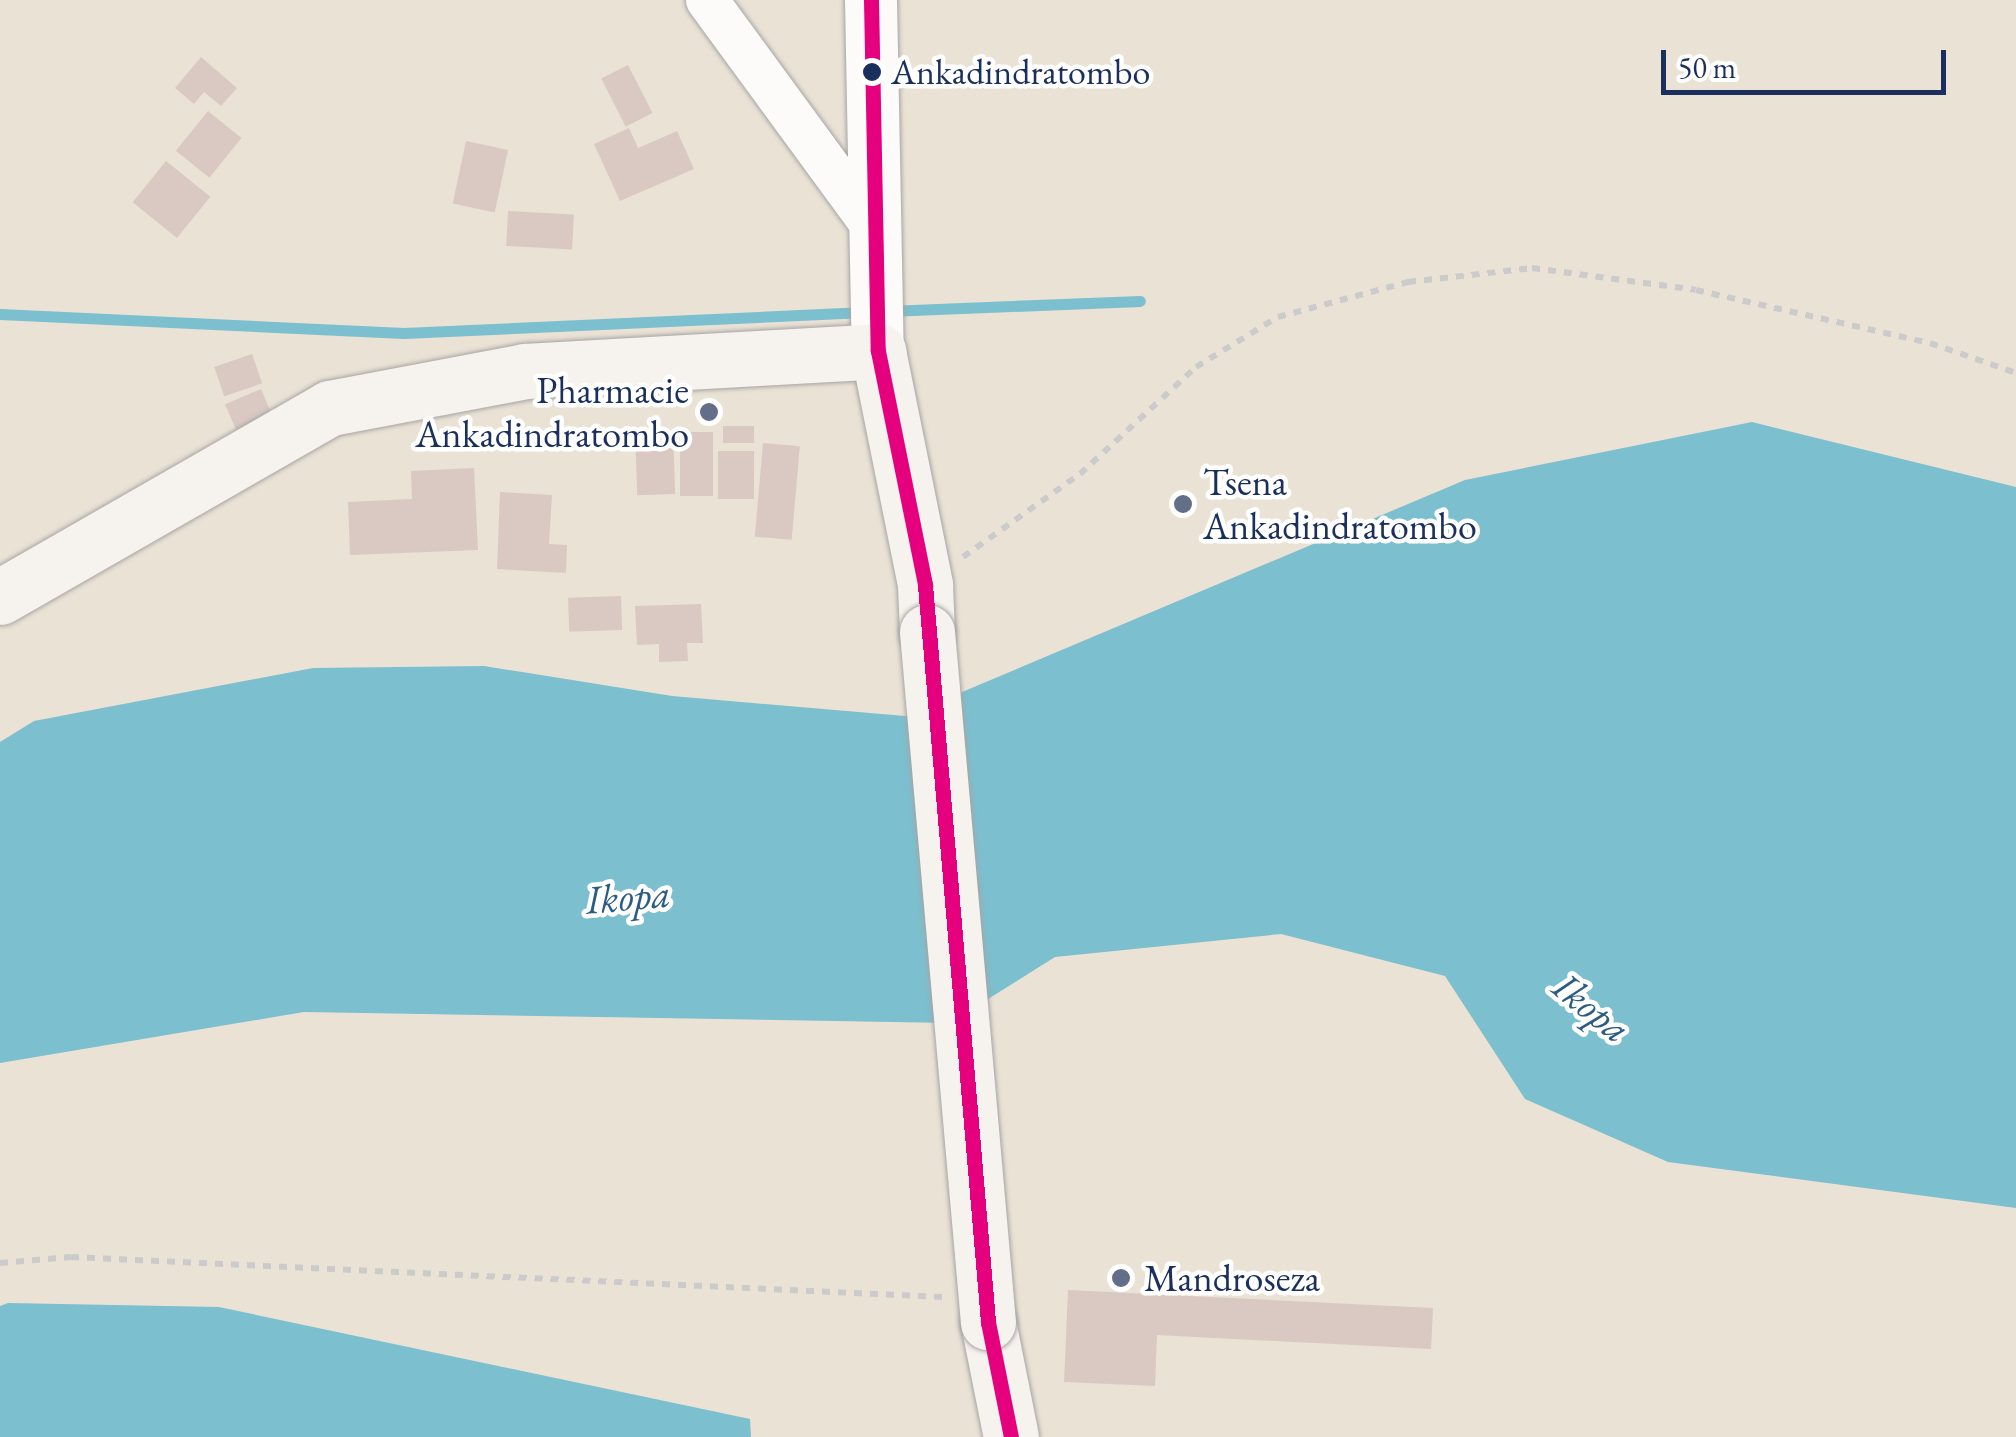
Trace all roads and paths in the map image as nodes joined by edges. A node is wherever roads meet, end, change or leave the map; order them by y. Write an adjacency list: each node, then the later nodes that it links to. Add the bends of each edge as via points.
1 (707, 0): 3 (street)
2 (871, 0): 3 (street)
3 (878, 234): 4 (street)
4 (878, 351): 6 (main road, via 525,371 330,408); 7 (main road)
5 (2016, 373): 7 (path, via 1930,344 1696,290 1532,268 1408,282 1278,318 1196,367)
6 (0, 597)
7 (926, 608): 9 (main road, bridge)
8 (0, 1263): 9 (path, via 71,1257)
9 (974, 1310): 10 (main road)
10 (1011, 1437)

